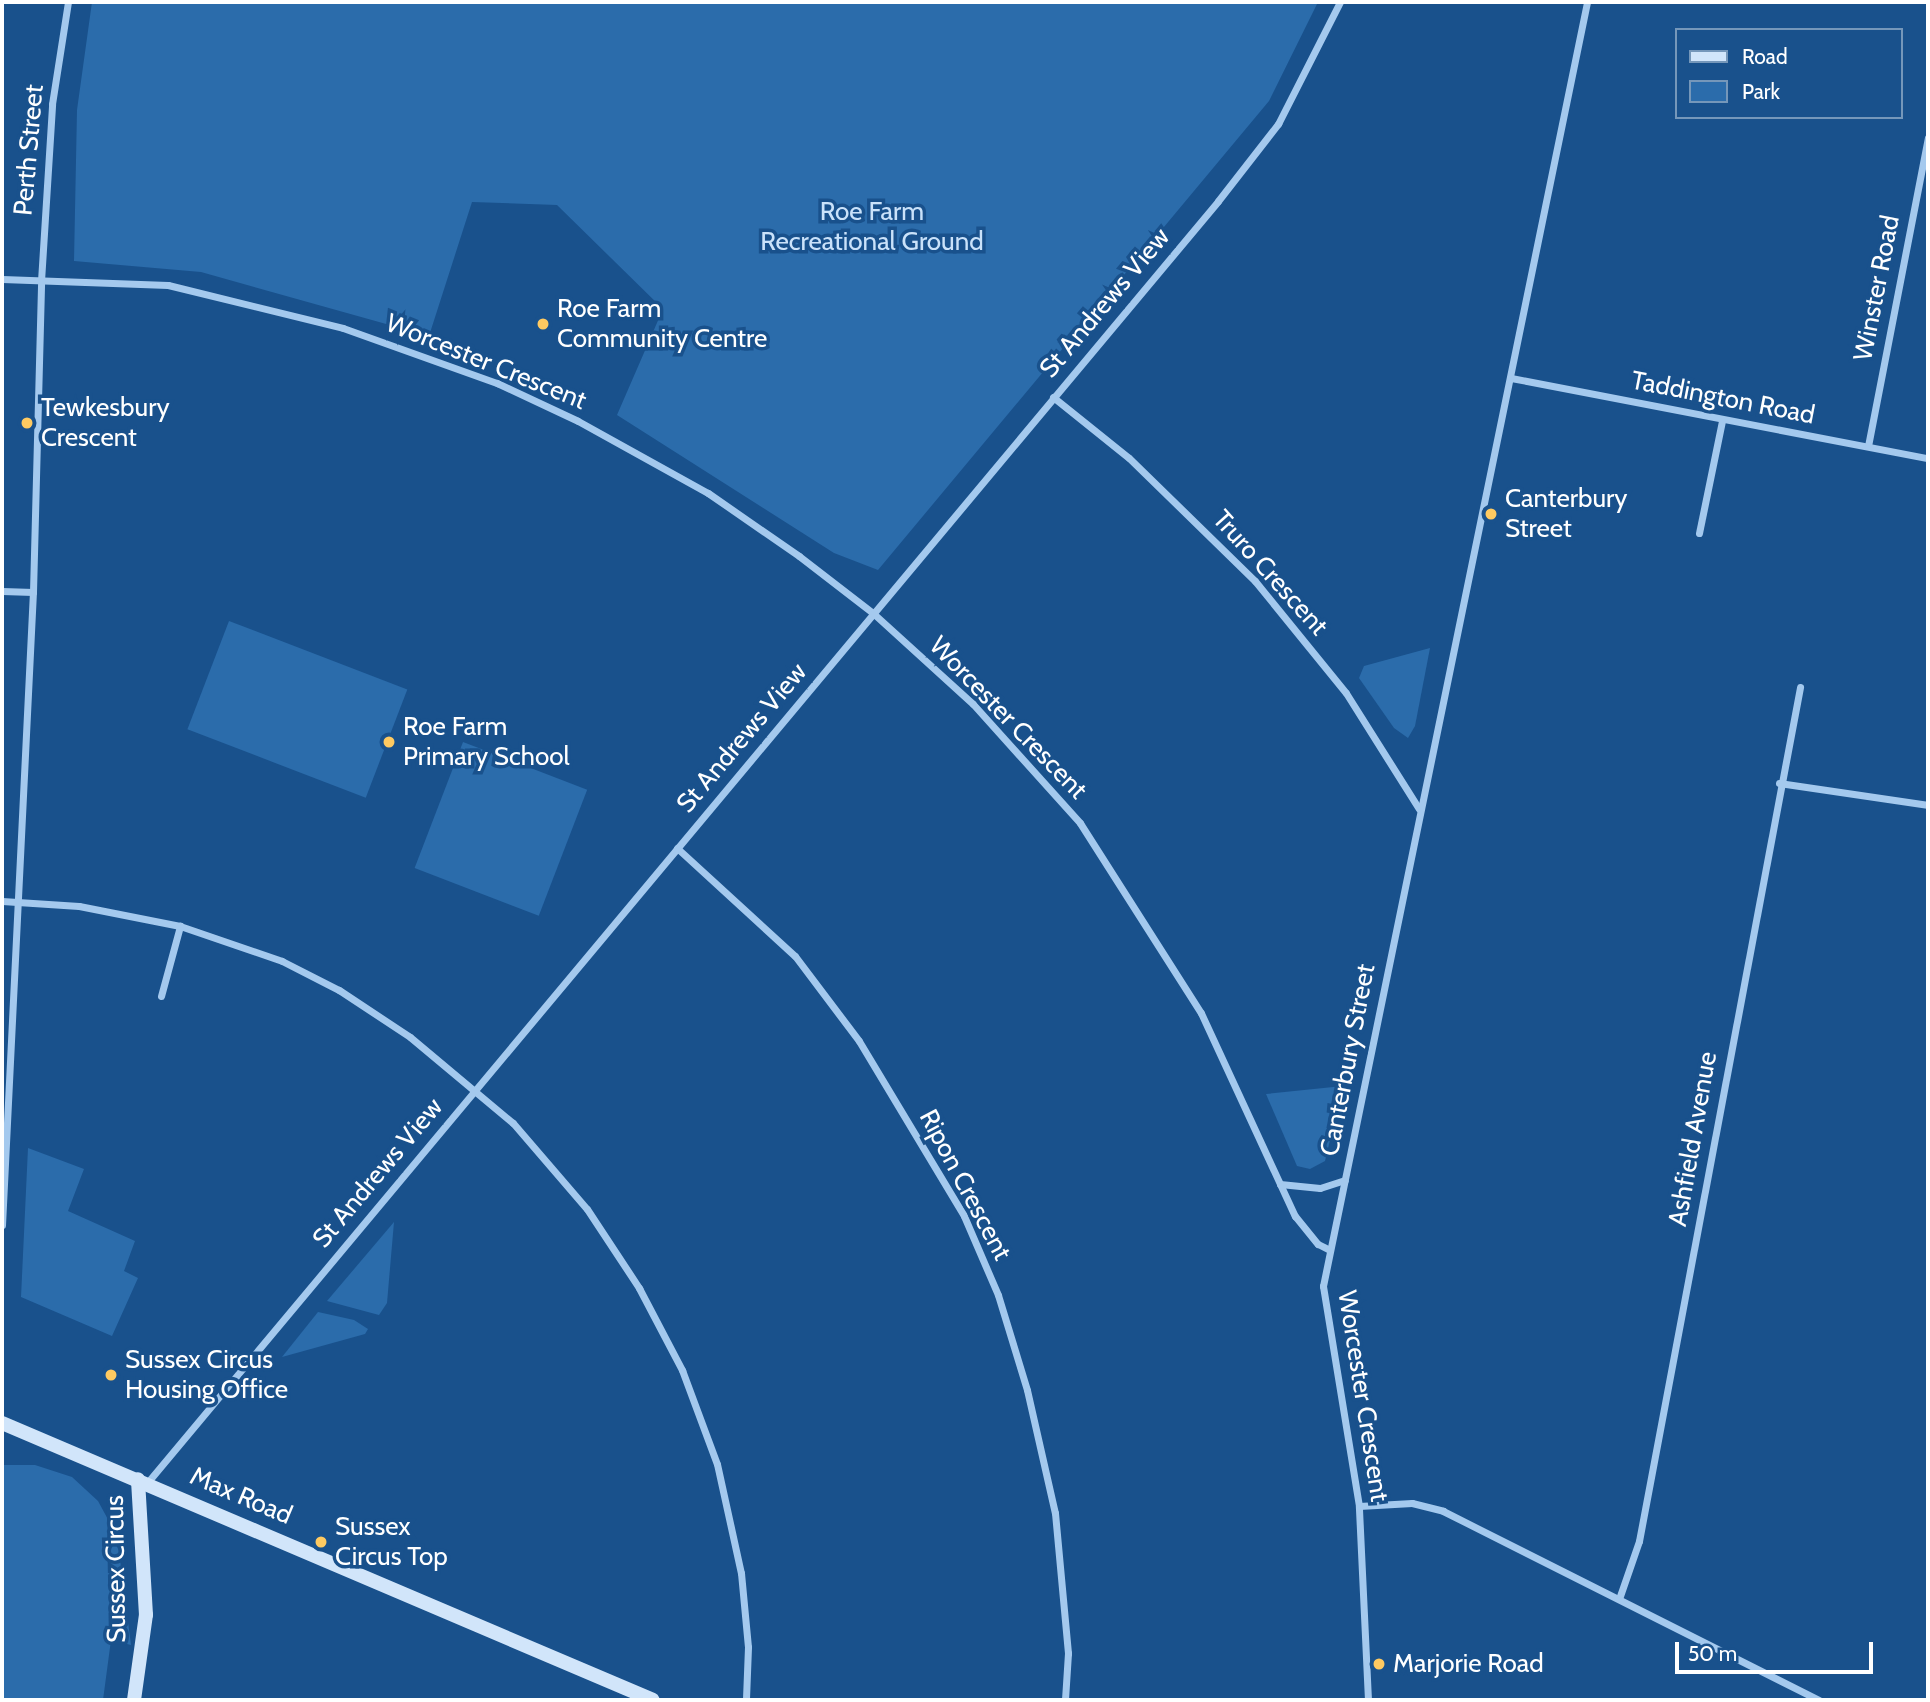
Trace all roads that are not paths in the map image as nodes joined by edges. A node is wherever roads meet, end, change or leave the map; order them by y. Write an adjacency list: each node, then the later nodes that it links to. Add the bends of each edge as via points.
1 (68, 2): 6 (street, Perth Street, via 52,104)
2 (1340, 2): 8 (street, St Andrews View, via 1278,124)
3 (1587, 2): 7 (street, Canterbury Street)
4 (1928, 138): 10 (street, Winster Road)
5 (2, 279): 6 (street, Worcester Crescent)
6 (41, 281): 14 (street, Perth Street); 15 (street, Worcester Crescent, via 168,285 343,328 497,383 579,421 708,493)
7 (1511, 378): 9 (street, Taddington Road); 19 (street, Canterbury Street)
8 (1053, 397): 15 (street, St Andrews View); 19 (street, Truro Crescent, via 1129,458 1255,581 1346,693)
9 (1722, 421): 10 (street, Taddington Road); 12 (street)
10 (1868, 446): 11 (street, Taddington Road)
11 (1928, 458)
12 (1699, 533)
13 (2, 591): 14 (street)
14 (33, 592): 22 (street, Perth Street)
15 (874, 614): 20 (street, St Andrews View); 27 (street, Worcester Crescent, via 973,704 1080,823 1201,1013)
16 (1800, 687): 17 (street, Ashfield Avenue)
17 (1779, 783): 18 (street); 33 (street, Ashfield Avenue, via 1639,1541)
18 (1928, 805)
19 (1420, 810): 26 (street, Canterbury Street)
20 (677, 848): 25 (street, St Andrews View); 37 (street, Ripon Crescent, via 795,956 859,1041 964,1216 998,1295 1027,1390 1055,1513 1068,1653)
21 (2, 901): 22 (street)
22 (19, 901): 23 (street, via 89,908); 28 (street, Perth Street)
23 (180, 926): 24 (street); 25 (street, via 302,969 410,1037)
24 (161, 996)
25 (476, 1088): 31 (street, St Andrews View); 36 (street, via 533,1144 587,1209 639,1288 682,1370 717,1464 741,1573 748,1647)
26 (1345, 1180): 27 (street, Canterbury Street, via 1320,1188); 29 (street, Canterbury Street)
27 (1280, 1184): 29 (street, Worcester Crescent, via 1304,1230)
28 (2, 1226)
29 (1330, 1250): 32 (street, Worcester Crescent, via 1323,1301 1347,1409)
30 (2, 1423): 31 (street, Max Road)
31 (143, 1481): 34 (street, Sussex Circus, via 146,1615); 35 (street, Max Road)
32 (1359, 1506): 33 (street, via 1432,1507); 38 (street, Worcester Crescent)
33 (1620, 1596): 39 (street)
34 (134, 1700)
35 (653, 1700)
36 (746, 1700)
37 (1065, 1700)
38 (1368, 1700)
39 (1819, 1700)

